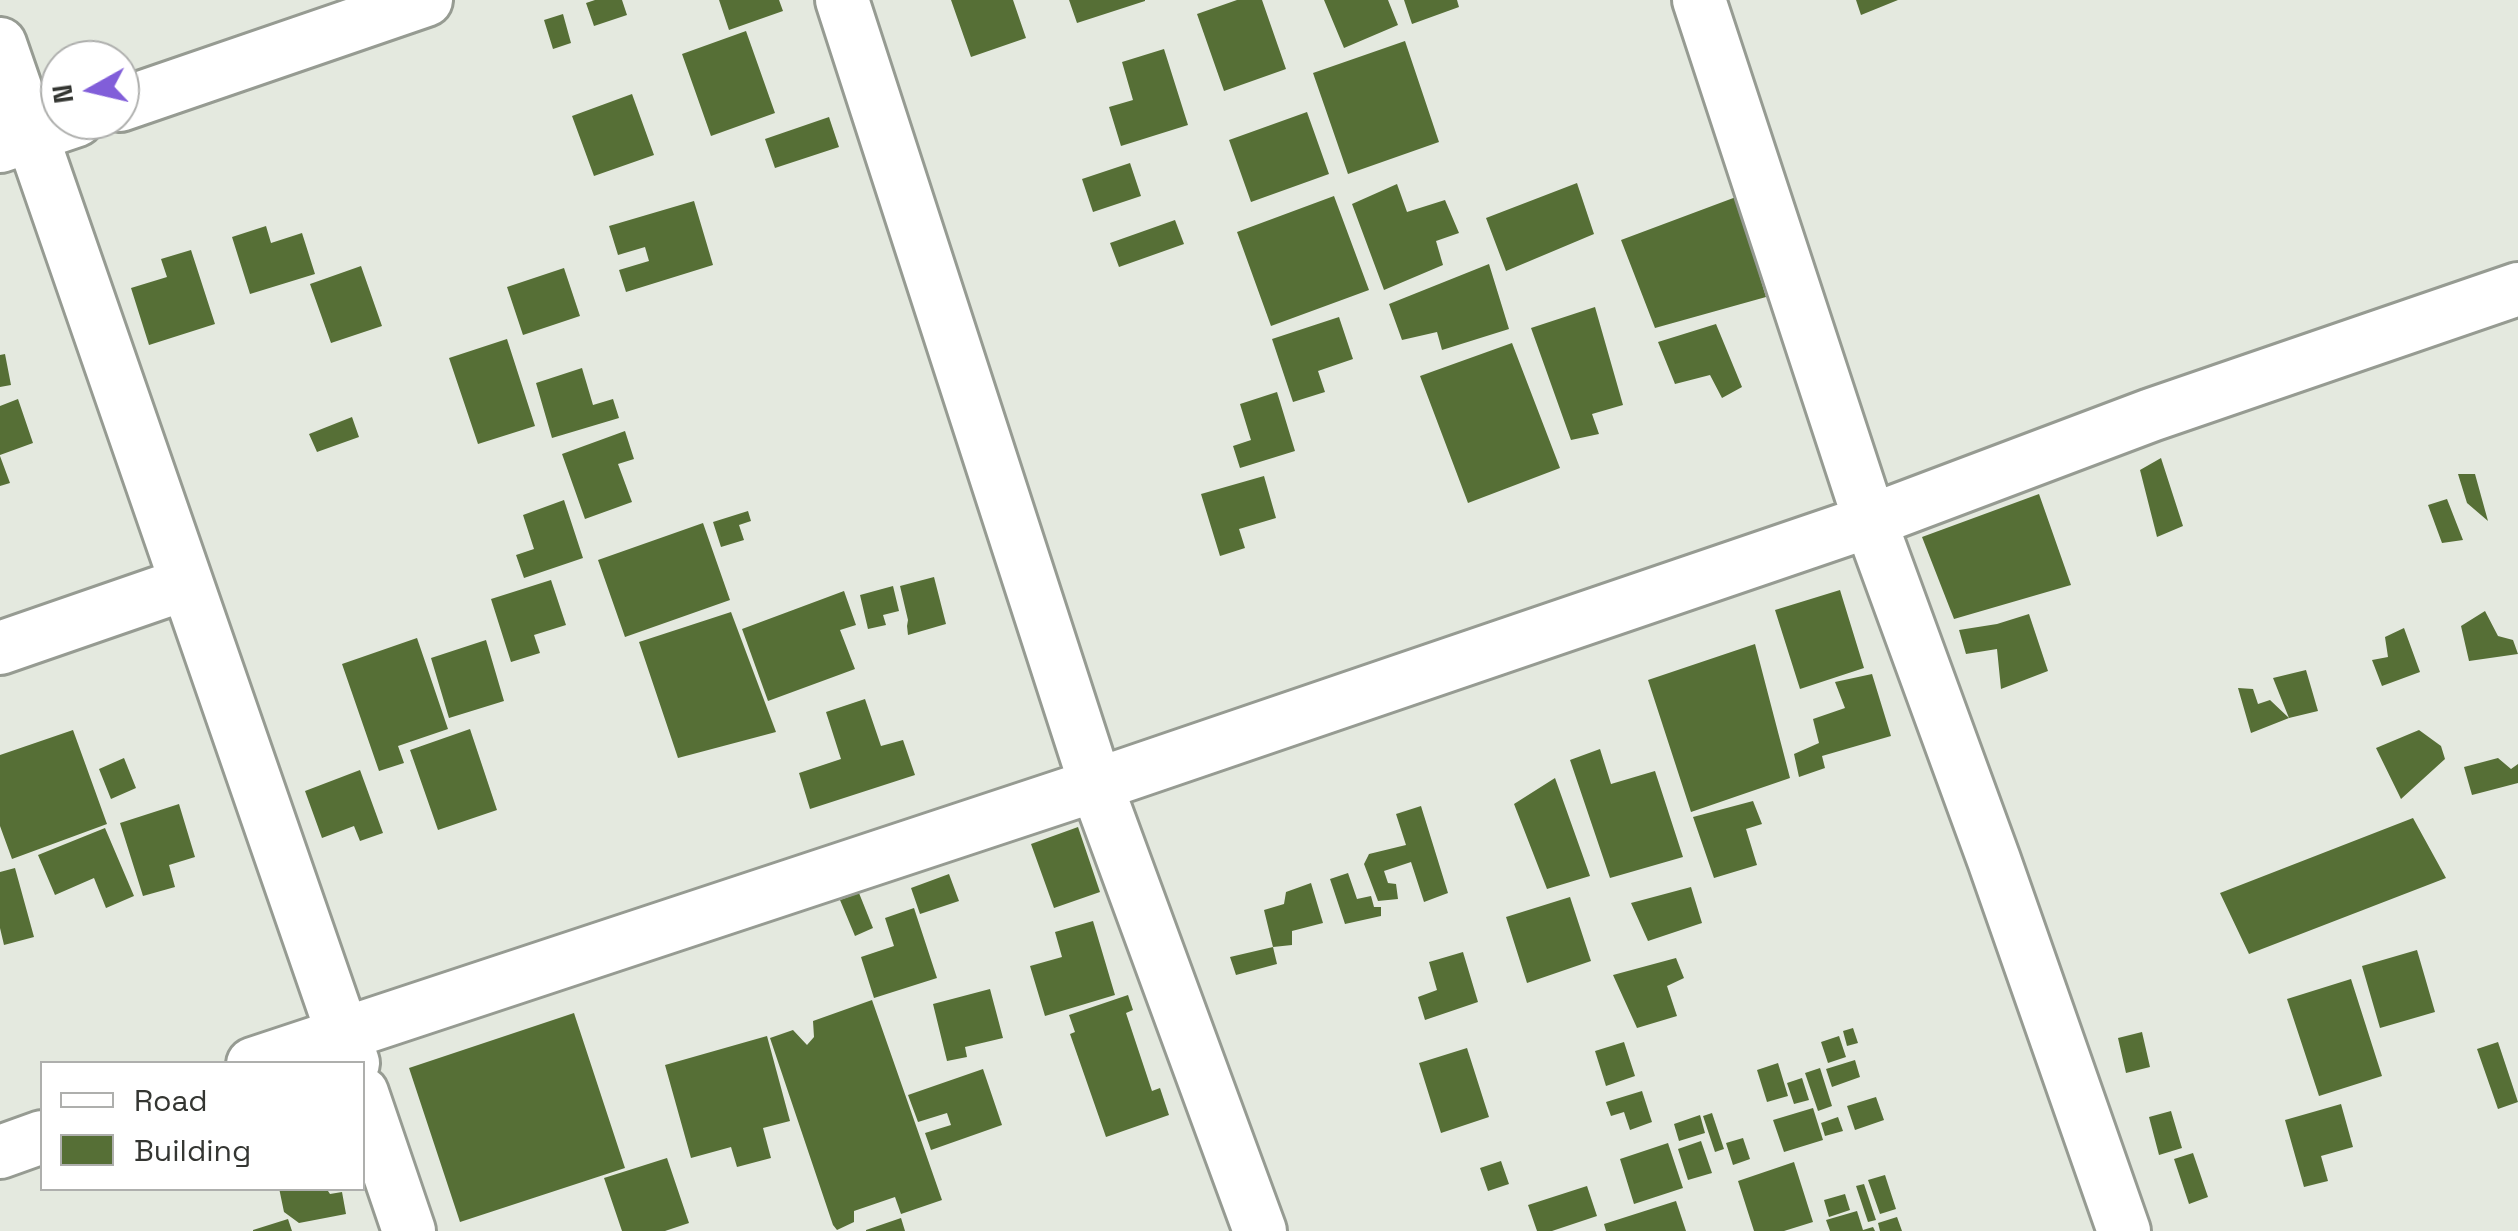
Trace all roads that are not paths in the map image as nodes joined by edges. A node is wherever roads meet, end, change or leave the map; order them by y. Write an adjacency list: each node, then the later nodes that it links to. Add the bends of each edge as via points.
1 (426, 0): 5 (street)
2 (842, 0): 11 (street)
3 (1699, 0): 8 (street)
4 (0, 44): 6 (street)
5 (140, 98)
6 (36, 134): 9 (street)
7 (2518, 289): 8 (street, via 2152,414)
8 (1870, 521): 11 (street); 19 (street)
9 (185, 584): 10 (street); 12 (street)
10 (0, 648)
11 (1096, 785): 12 (street); 18 (street)
12 (348, 1048): 13 (street)
13 (271, 1061)
14 (365, 1102): 17 (street)
15 (40, 1138): 16 (street)
16 (0, 1152)
17 (409, 1231)
18 (1260, 1231)
19 (2124, 1231)

